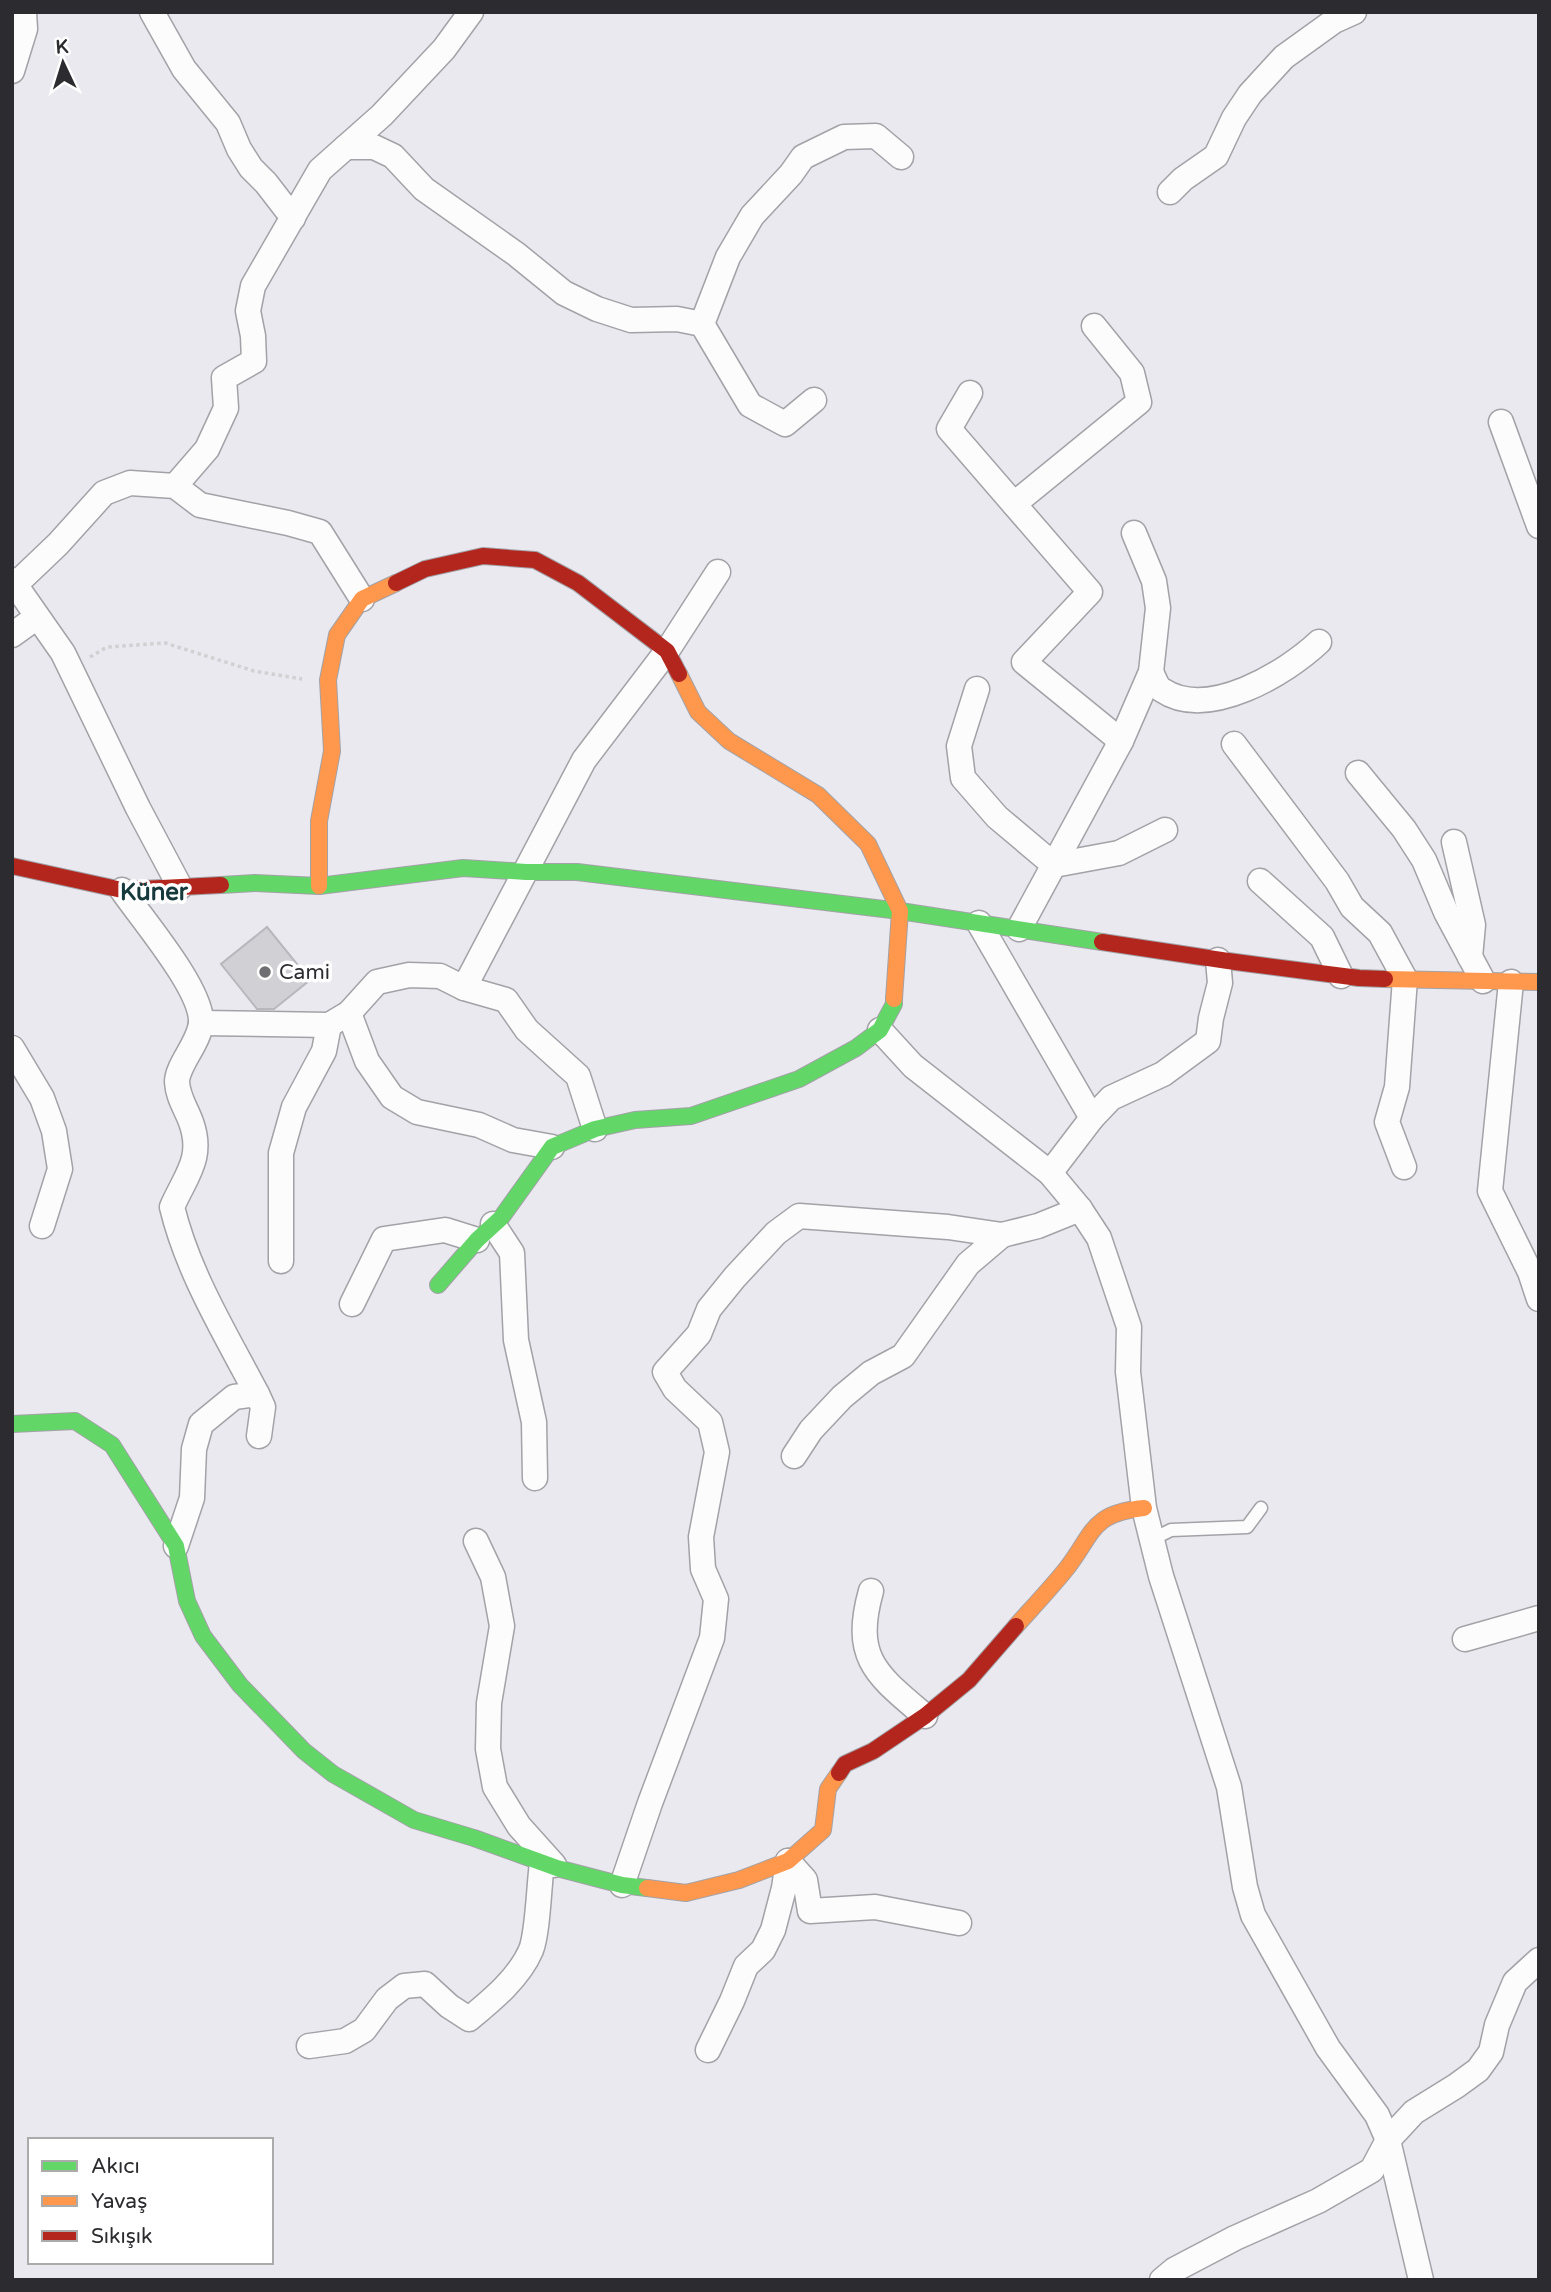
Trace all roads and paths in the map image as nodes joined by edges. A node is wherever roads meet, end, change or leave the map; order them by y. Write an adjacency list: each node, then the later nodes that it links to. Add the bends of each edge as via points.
1 (24, 12): 5 (street, via 25,29)
2 (152, 12): 9 (street, via 184,69 228,123 251,168)
3 (471, 12): 6 (street, via 444,49)
4 (1354, 12): 8 (street, via 1284,57 1250,94 1216,156)
5 (12, 71)
6 (346, 147): 9 (street, via 320,170); 10 (street, via 374,147 393,156 424,189 564,293 631,320 677,319)
7 (901, 157): 10 (street, via 876,136 844,137 803,157 752,216 728,257)
8 (1170, 192)
9 (293, 218): 15 (street, via 253,286 248,311 254,361 224,378 226,408 207,449)
10 (702, 324): 13 (street, via 750,405 785,424)
11 (1094, 326): 16 (street, via 1132,373 1139,402)
12 (970, 393): 16 (street, via 949,429)
13 (814, 400)
14 (1501, 422): 17 (street)
15 (176, 486): 20 (street, via 130,483 104,493 58,544); 21 (street, via 200,505 320,532)
16 (1014, 504): 30 (street, via 1090,592 1024,662)
17 (1539, 526)
18 (1134, 533): 27 (street, via 1154,581 1158,608)
19 (718, 572): 25 (street)
20 (14, 582): 22 (street)
21 (362, 599): 25 (street, via 425,569 483,556 535,560 578,583); 28 (street, via 337,635)
22 (37, 617): 23 (street); 26 (street)
23 (12, 635)
24 (1319, 642): 27 (street, via 1298,661 1262,681 1200,701 1160,690)
25 (667, 651): 37 (street, via 584,760); 42 (street, via 698,712 729,741 818,795 868,844)
26 (71, 669): 28 (path, via 107,647 165,643 254,671); 40 (street)
27 (1151, 672): 30 (street)
28 (328, 680): 39 (street, via 332,751 319,821)
29 (977, 689): 35 (street, via 960,746 962,778 997,817)
30 (1121, 741): 35 (street)
31 (1234, 744): 48 (street, via 1352,906 1380,933)
32 (1358, 773): 45 (street, via 1424,860)
33 (1165, 830): 35 (street, via 1119,853)
34 (1454, 842): 45 (street, via 1473,925)
35 (1054, 865): 44 (street)
36 (12, 866): 41 (street)
37 (526, 872): 39 (street, via 463,868); 42 (street, via 578,872); 52 (street)
38 (1260, 881): 47 (street, via 1322,937)
39 (319, 886): 40 (street)
40 (180, 887): 41 (street)
41 (121, 890): 54 (street, via 194,994)
42 (900, 911): 43 (street); 55 (street, via 894,1004)
43 (979, 923): 44 (street); 57 (street)
44 (1019, 929): 46 (street)
45 (1470, 958): 49 (street)
46 (1218, 960): 47 (street); 57 (street, via 1220,983 1209,1041 1163,1074 1111,1098)
47 (1341, 976): 48 (street)
48 (1405, 979): 49 (street); 60 (street, via 1397,1087 1387,1122)
49 (1483, 981): 50 (street)
50 (1511, 982): 51 (street); 68 (street, via 1490,1191)
51 (1539, 982)
52 (464, 988): 53 (street, via 440,976 409,975 377,982); 58 (street, via 506,1000 527,1030 578,1076)
53 (339, 1019): 54 (street); 59 (street, via 391,1097 417,1112); 66 (street, via 294,1107 281,1153)
54 (201, 1023): 70 (street, via 177,1078 179,1098 197,1139 193,1165 172,1207 180,1241)
55 (880, 1030): 58 (street, via 799,1079 743,1100 691,1116 635,1120); 61 (street, via 913,1066)
56 (12, 1048): 63 (street, via 42,1098 54,1131 60,1169)
57 (1092, 1118): 61 (street)
58 (596, 1129): 59 (street)
59 (552, 1147): 64 (street, via 501,1218)
60 (1404, 1167)
61 (1050, 1173): 62 (street)
62 (1080, 1209): 65 (street); 75 (street, via 1099,1238 1129,1326 1128,1372)
63 (42, 1226)
64 (485, 1232): 67 (street); 69 (street, via 445,1230 384,1239); 74 (street, via 512,1253 516,1340 534,1422)
65 (1002, 1236): 73 (street, via 968,1264 903,1356 871,1373 842,1397); 86 (street, via 948,1227 799,1216 776,1233 735,1277 709,1309 699,1334 665,1372 709,1422 717,1452 701,1537 703,1569 716,1599 712,1637)
66 (281, 1261)
67 (438, 1285)
68 (1539, 1299)
69 (352, 1304)
70 (257, 1394): 72 (street, via 263,1407); 79 (street, via 234,1397 201,1424 194,1449 191,1498)
71 (12, 1424): 79 (street, via 75,1421 112,1446)
72 (259, 1436)
73 (794, 1456)
74 (535, 1478)
75 (1144, 1508): 77 (street); 83 (street, via 1121,1510 1093,1528 1068,1567 1014,1630 969,1680)
76 (1261, 1508): 77 (lane, via 1247,1527 1171,1530)
77 (1152, 1540): 91 (street, via 1228,1787 1253,1915 1328,2048 1377,2115)
78 (477, 1541): 85 (street, via 493,1577 502,1626 489,1703 488,1749 495,1787)
79 (176, 1546): 85 (street, via 187,1601 203,1636 240,1685 304,1751 333,1774 414,1820)
80 (870, 1591): 83 (street, via 864,1643 873,1665 886,1683)
81 (1539, 1618): 82 (street)
82 (1465, 1640)
83 (925, 1716): 84 (street, via 845,1765 828,1789 823,1830)
84 (788, 1861): 86 (street, via 686,1894); 87 (street, via 804,1880 810,1911 875,1906); 90 (street, via 773,1930 763,1950 746,1966)
85 (549, 1865): 86 (street); 89 (street, via 532,1947 521,1968 494,1999 469,2019 425,1984 404,1986 387,1998 364,2030 345,2041)
86 (622, 1885)
87 (959, 1923)
88 (1539, 1960): 91 (street, via 1515,1982 1491,2052 1478,2070 1414,2112)
89 (309, 2046)
90 (708, 2050)
91 (1388, 2140): 92 (street, via 1372,2171 1235,2238); 93 (street)
92 (1162, 2280)
93 (1421, 2280)

